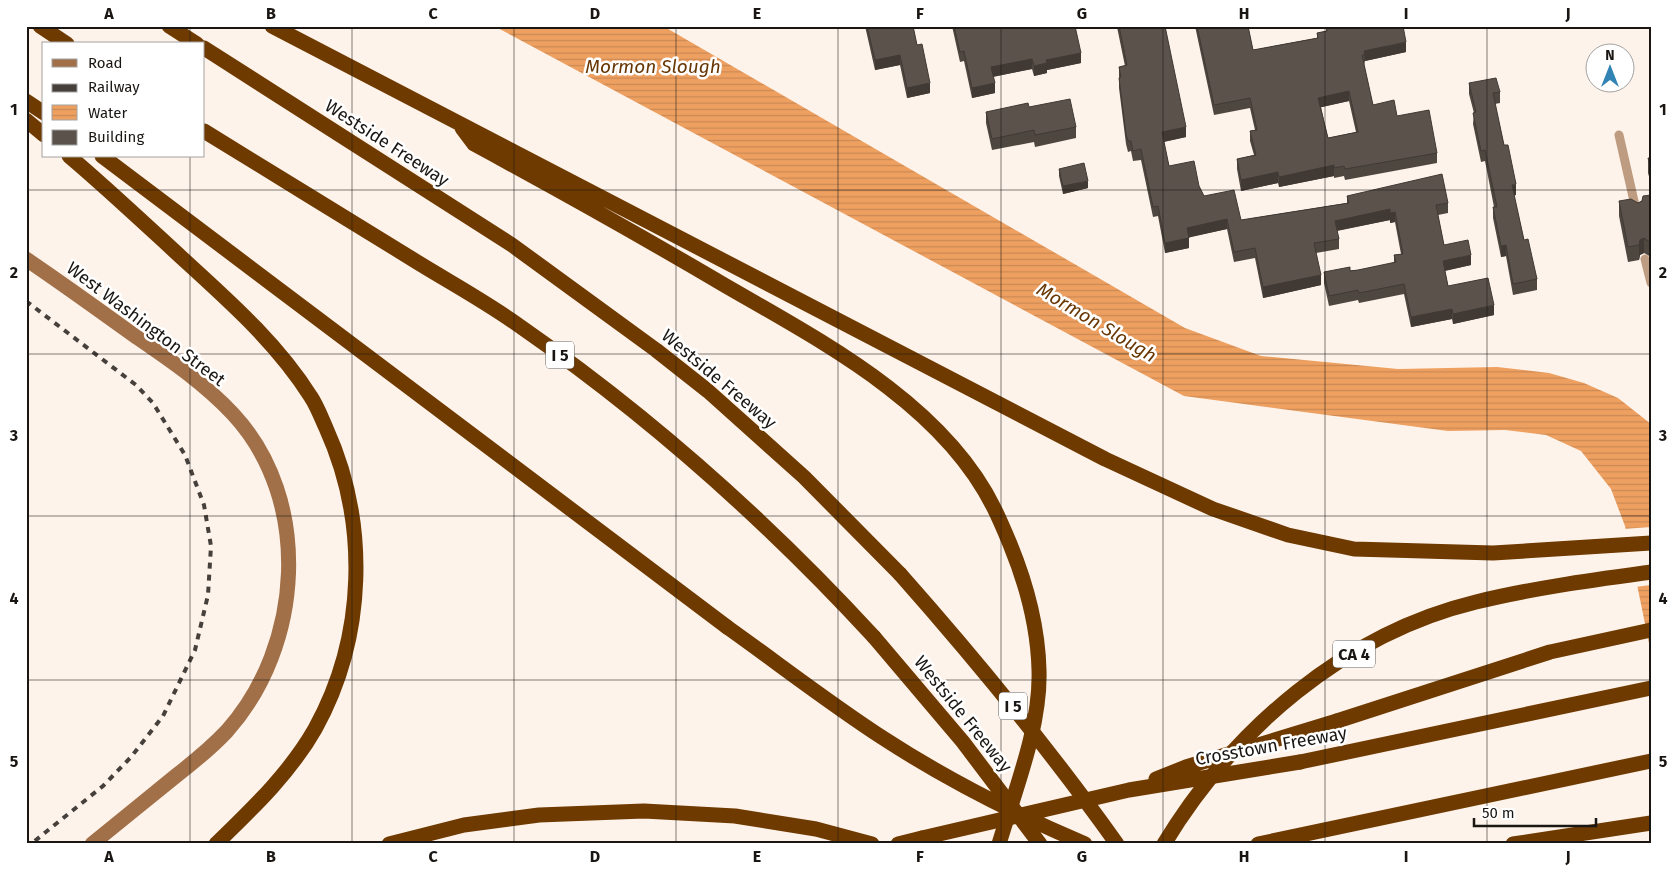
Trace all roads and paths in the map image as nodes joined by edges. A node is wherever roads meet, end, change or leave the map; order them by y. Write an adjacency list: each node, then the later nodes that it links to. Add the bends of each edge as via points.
1 (40, 26): 4 (highway)
2 (169, 26): 5 (highway)
3 (277, 29): 10 (highway)
4 (64, 42)
5 (193, 42)
6 (205, 49): 35 (highway, Westside Freeway / I 5, bridge, via 512,245 708,391 804,477 900,574 1039,738)
7 (26, 100): 8 (highway)
8 (42, 112)
9 (26, 120): 12 (highway)
10 (458, 123): 20 (highway, via 1105,459 1213,509 1288,535 1354,549 1493,554); 32 (highway, via 474,144 686,262 853,362 900,396 933,426 960,458 994,506 1018,564 1028,597 1039,670 1029,743)
11 (205, 132): 33 (highway, Westside Freeway / I 5, bridge, via 519,325 678,449 788,548 874,636 963,742)
12 (42, 133)
13 (1619, 135): 16 (lane)
14 (71, 158): 28 (highway, via 236,308 279,352 312,398 335,447 353,517 357,576 350,635 335,687 314,729 288,768)
15 (104, 158): 34 (highway, bridge, via 840,709 930,767)
16 (1637, 212)
17 (26, 259): 27 (street, West Washington Street, via 186,372 234,415 264,460 281,504 287,537 289,581 286,607 271,658 255,693 211,747)
18 (1645, 259): 19 (lane)
19 (1651, 283)
20 (1651, 543)
21 (1651, 572): 36 (highway, CA 4, via 1475,602 1440,613 1376,641 1334,665 1246,736 1212,774)
22 (1647, 631): 25 (highway, bridge, via 1550,652 1186,767)
23 (1651, 688): 25 (highway, Crosstown Freeway, bridge, via 1300,762)
24 (1649, 761): 37 (highway)
25 (1129, 790): 31 (highway, Crosstown Freeway, bridge)
26 (1651, 823): 38 (highway)
27 (92, 844)
28 (216, 844)
29 (389, 844): 30 (highway, via 464,825 511,818 644,811 744,817)
30 (872, 844)
31 (898, 844)
32 (999, 844)
33 (1040, 844)
34 (1085, 844)
35 (1117, 844)
36 (1164, 844)
37 (1258, 844)
38 (1513, 844)

